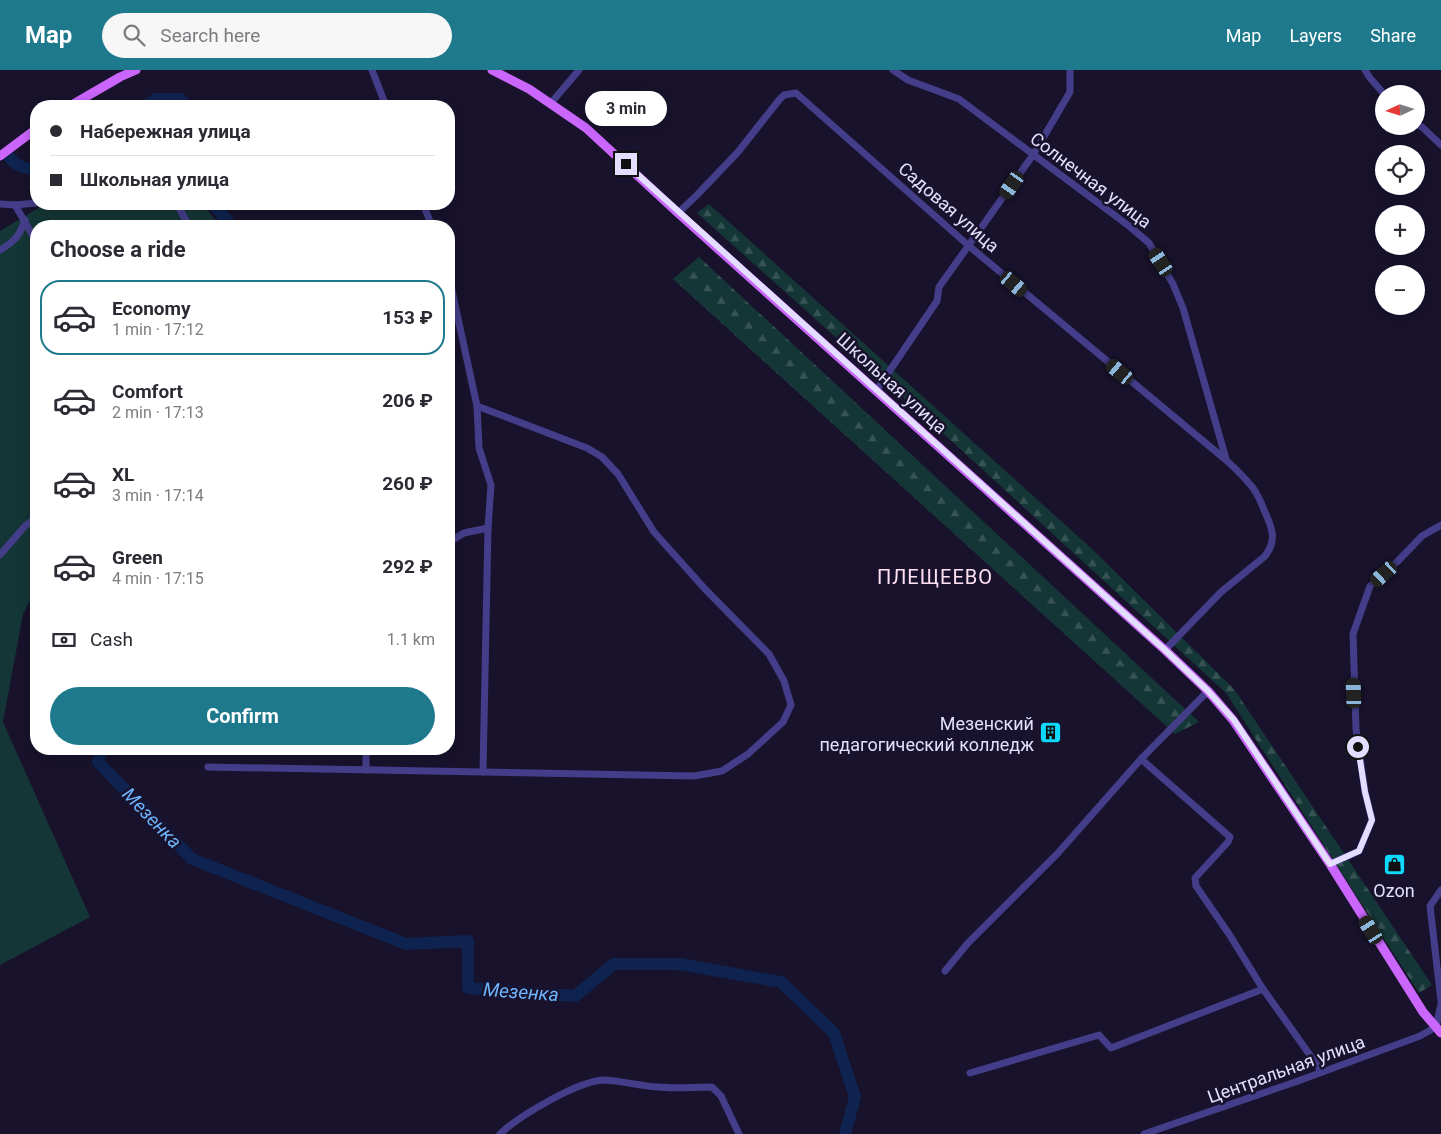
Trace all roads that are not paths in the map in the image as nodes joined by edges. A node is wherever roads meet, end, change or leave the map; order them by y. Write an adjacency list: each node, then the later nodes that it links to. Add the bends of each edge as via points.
1 (136, 70): 9 (main road)
2 (372, 70): 10 (street)
3 (492, 70): 11 (main road, Школьная улица)
4 (579, 70): 11 (street)
5 (893, 70): 15 (street, Солнечная улица, via 908,80 959,98)
6 (1070, 70): 15 (street, via 1070,92)
7 (1365, 70): 8 (street)
8 (1376, 85)
9 (80, 100)
10 (384, 100)
11 (551, 103): 20 (main road, Школьная улица, via 586,128)
12 (1425, 130): 14 (street)
13 (30, 134): 16 (main road)
14 (1441, 145)
15 (1033, 155): 23 (street); 28 (street, Солнечная улица, via 1149,243 1183,308)
16 (0, 156)
17 (0, 204): 19 (street)
18 (30, 204): 19 (street)
19 (15, 205): 21 (street)
20 (678, 212): 23 (street, Садовая улица, via 738,152 779,100 784,95 796,93); 26 (main road, Школьная улица)
21 (24, 220): 22 (street); 24 (street, via 20,235)
22 (30, 230)
23 (969, 246): 26 (street, via 939,287 937,301); 28 (street, Садовая улица)
24 (0, 250)
25 (455, 306): 27 (street)
26 (876, 391): 34 (main road, Школьная улица)
27 (476, 406): 31 (street, via 479,448 491,485); 40 (street, via 587,448 602,457 618,474 654,532 705,590 769,654 784,681 791,705 783,722 748,754 722,771 694,776)
28 (1226, 460): 34 (street, Садовая улица, via 1254,490 1268,518 1272,530 1270,550 1221,592)
29 (30, 522): 33 (street)
30 (1441, 525): 41 (street, via 1422,536 1370,586 1353,634 1356,728 1372,820 1359,851)
31 (488, 528): 32 (street); 40 (street)
32 (455, 538)
33 (0, 555)
34 (1165, 650): 35 (main road, Школьная улица)
35 (1208, 691): 37 (street); 41 (main road, Школьная улица, via 1234,720)
36 (366, 755): 39 (street)
37 (1141, 760): 43 (street); 44 (street, via 1230,837 1195,878 1196,886)
38 (208, 767): 39 (street)
39 (366, 770): 40 (street)
40 (483, 772)
41 (1330, 864): 46 (main road, Школьная улица, via 1423,1012)
42 (1441, 890): 45 (street, via 1430,906)
43 (945, 971)
44 (1263, 989): 47 (street); 48 (street, via 1111,1048 1098,1035)
45 (1441, 1003): 46 (street)
46 (1438, 1030): 47 (street, Центральная улица)
47 (1322, 1072): 49 (street, Центральная улица)
48 (970, 1073)
49 (1163, 1131): 52 (street, Центральная улица)
50 (500, 1134): 51 (street, via 543,1104 582,1085 603,1080 658,1088 712,1087 720,1096)
51 (738, 1134)
52 (1144, 1134)

